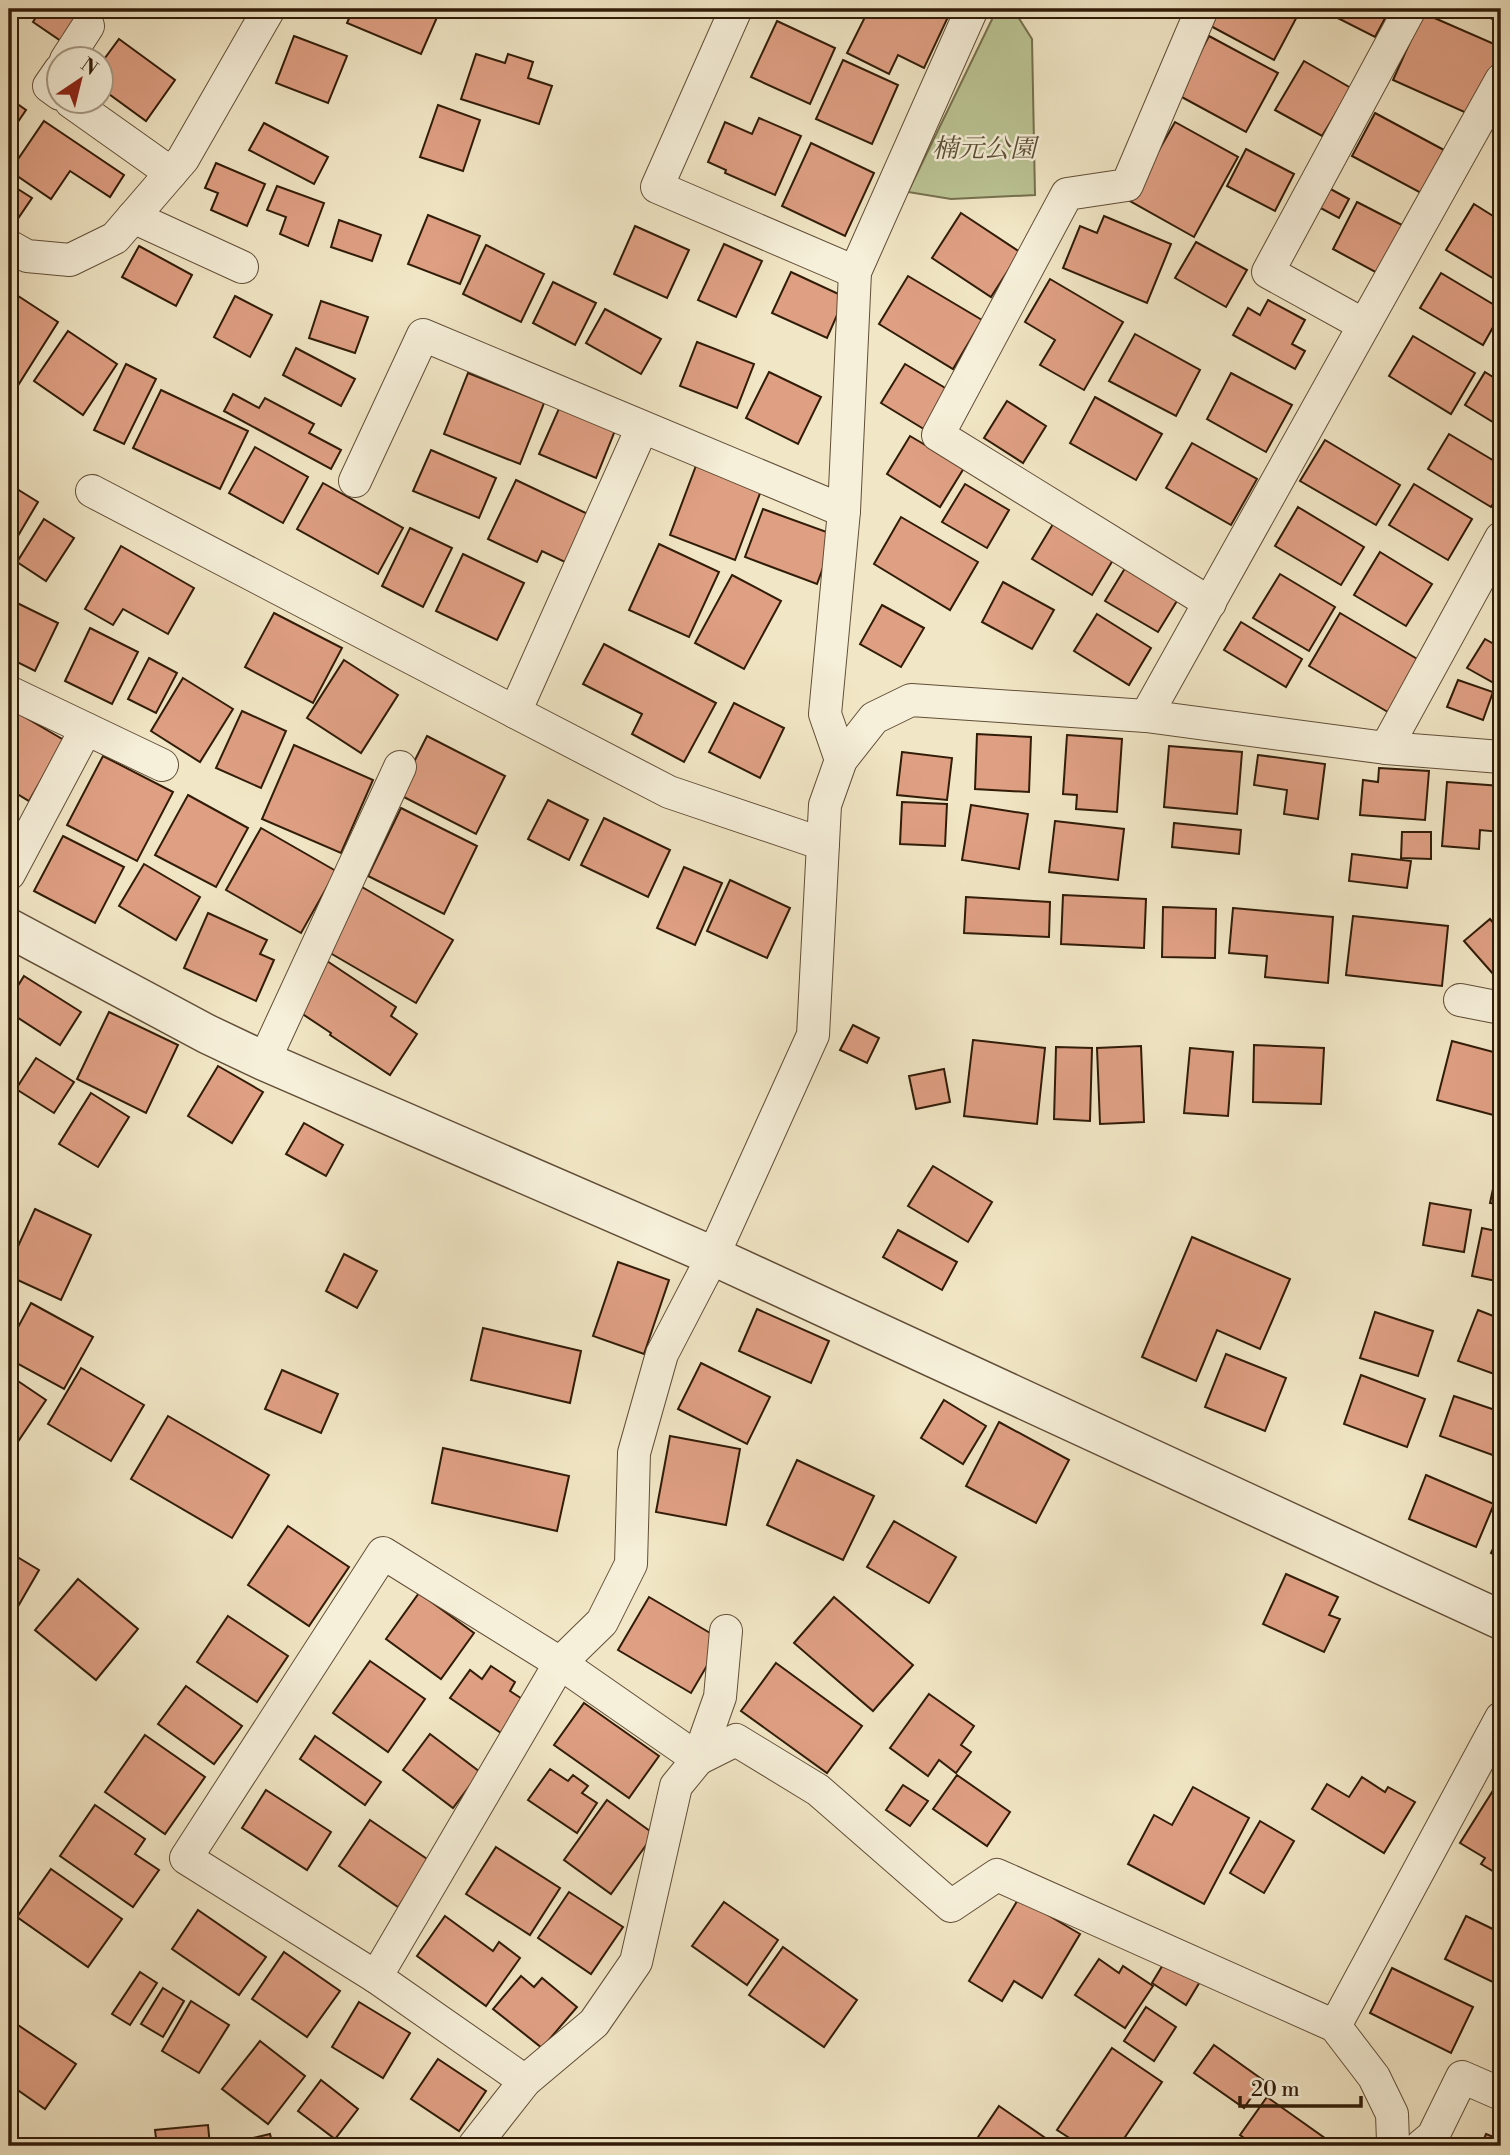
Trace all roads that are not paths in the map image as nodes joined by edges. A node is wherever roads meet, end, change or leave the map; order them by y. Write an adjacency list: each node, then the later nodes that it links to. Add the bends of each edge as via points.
1 (269, 9): 10 (street)
2 (736, 9): 14 (street, via 657,187)
3 (972, 9): 14 (street)
4 (1202, 9): 21 (street, via 1127,184 1068,194 938,435)
5 (1410, 9): 15 (street, via 1268,272)
6 (88, 26): 7 (street)
7 (75, 46)
8 (1501, 80): 15 (street)
9 (91, 116): 10 (street)
10 (171, 173): 11 (street)
11 (133, 217): 12 (street, via 115,238 70,260 27,256); 13 (street)
12 (9, 246)
13 (242, 267)
14 (855, 272): 19 (street)
15 (1364, 325): 21 (street)
16 (642, 428): 17 (street, via 423,335); 19 (street); 23 (street)
17 (355, 481)
18 (92, 491): 23 (street)
19 (844, 511): 28 (street, via 825,714)
20 (1501, 538): 26 (street)
21 (1210, 603): 24 (street)
22 (9, 692): 25 (street)
23 (515, 712): 31 (street, via 669,792)
24 (1146, 716): 26 (street); 28 (street, via 911,700 874,718)
25 (86, 729): 29 (street); 32 (street)
26 (1386, 748): 27 (street)
27 (1501, 757)
28 (841, 760): 31 (street, via 825,805)
29 (162, 765)
30 (400, 767): 36 (street)
31 (823, 844): 37 (street, via 813,1035)
32 (9, 874)
33 (11, 933): 36 (street)
34 (1460, 1000): 35 (street)
35 (1501, 1008)
36 (264, 1061): 37 (street)
37 (713, 1256): 38 (street); 40 (street, via 662,1354 634,1453 631,1564 602,1622)
38 (1501, 1620)
39 (726, 1631): 42 (street, via 720,1697)
40 (560, 1663): 42 (street); 43 (street); 43 (street, via 383,1553 186,1858)
41 (1501, 1718): 44 (street)
42 (698, 1759): 44 (street, via 736,1740 818,1790 951,1906 997,1875); 45 (street, via 676,1786 636,1962 594,2023)
43 (376, 1977): 45 (street)
44 (1335, 2026): 48 (street, via 1374,2077 1392,2114)
45 (525, 2081): 47 (street)
46 (1501, 2094): 49 (street, via 1462,2077 1433,2136)
47 (474, 2146)
48 (1391, 2146)
49 (1421, 2146)

